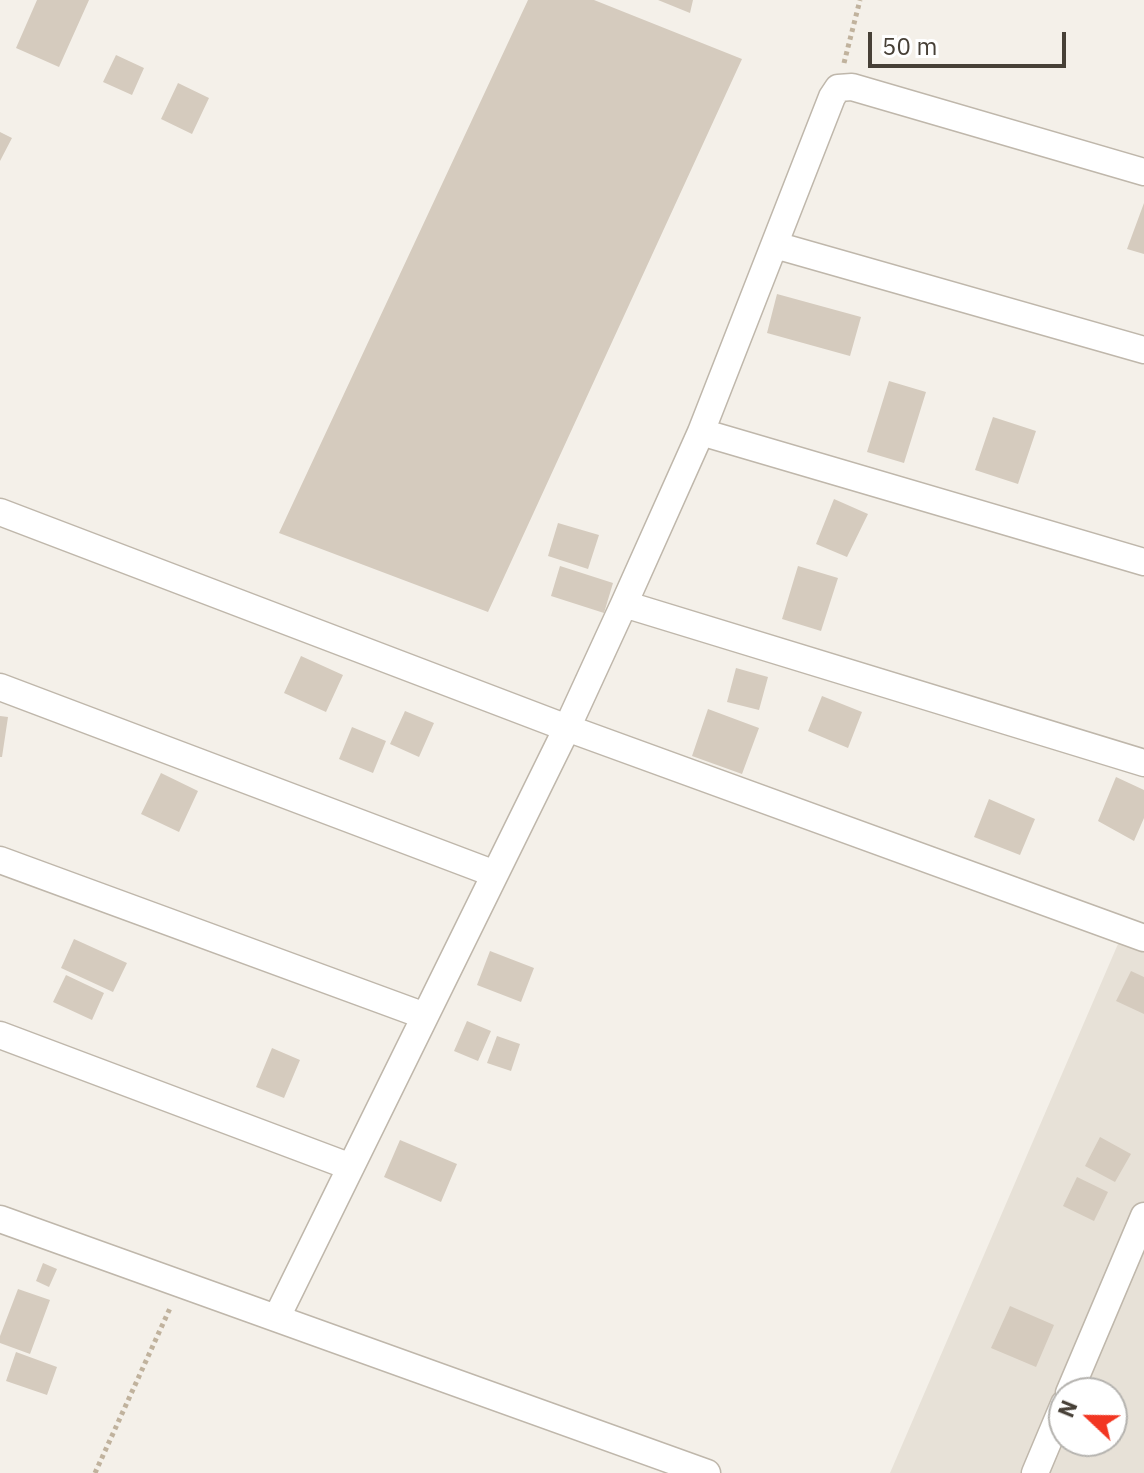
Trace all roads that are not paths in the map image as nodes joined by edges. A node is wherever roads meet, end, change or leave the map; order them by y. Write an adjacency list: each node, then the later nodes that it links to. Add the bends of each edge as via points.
1 (1144, 172): 2 (street, via 852,87 838,88)
2 (775, 245): 3 (street); 4 (street)
3 (1144, 350)
4 (701, 432): 6 (street); 7 (street)
5 (0, 512): 9 (street)
6 (1144, 562)
7 (624, 604): 9 (street); 10 (street)
8 (0, 687): 12 (street)
9 (567, 728): 12 (street); 13 (street)
10 (1144, 763)
11 (0, 860): 14 (street)
12 (495, 874): 14 (street)
13 (1144, 938)
14 (425, 1016): 16 (street)
15 (0, 1035): 16 (street)
16 (351, 1167): 19 (street)
17 (1144, 1216): 20 (street)
18 (0, 1219): 19 (street)
19 (277, 1317): 22 (street)
20 (1076, 1377)
21 (1048, 1442): 23 (street)
22 (707, 1473)
23 (1035, 1473)

